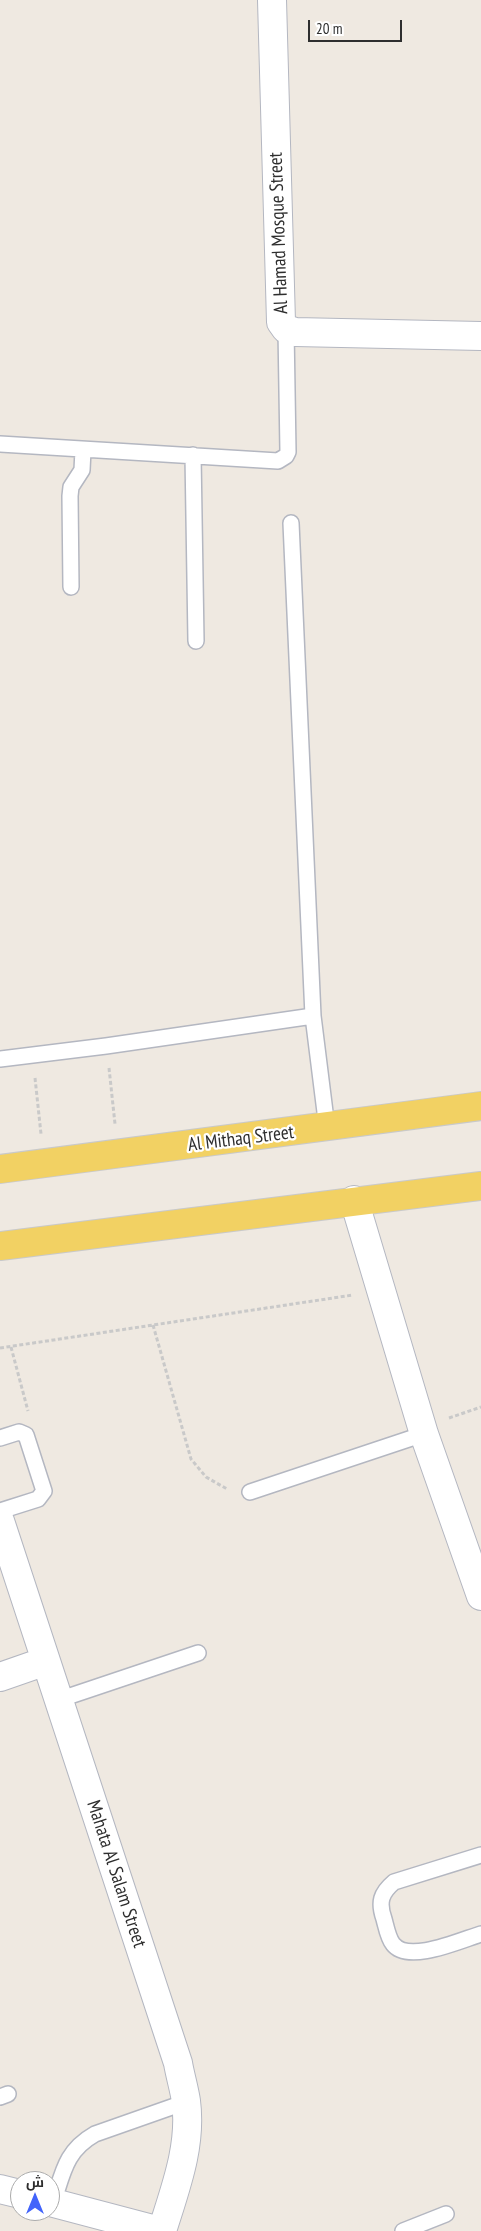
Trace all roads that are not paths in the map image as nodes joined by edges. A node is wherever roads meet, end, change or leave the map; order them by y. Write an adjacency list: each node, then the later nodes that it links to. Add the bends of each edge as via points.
1 (272, 0): 2 (street, Al Hamad Mosque Street, via 280,314)
2 (286, 329): 3 (street, Al Hamad Mosque Street, via 295,332); 6 (lane, via 286,456 278,461)
3 (481, 336)
4 (0, 444): 5 (lane)
5 (83, 450): 6 (lane); 8 (lane, via 82,470 70,496)
6 (193, 455): 9 (lane)
7 (291, 523): 10 (lane)
8 (70, 587)
9 (196, 641)
10 (313, 1016): 11 (lane); 13 (lane)
11 (0, 1059)
12 (481, 1106): 13 (main road, Al Mithaq Street)
13 (327, 1128): 14 (main road, Al Mithaq Street)
14 (0, 1169)
15 (481, 1186): 16 (main road)
16 (354, 1200): 17 (main road); 18 (street)
17 (0, 1246)
18 (424, 1434): 20 (lane); 23 (street)
19 (0, 1438): 21 (lane, via 19,1432 26,1435 44,1491 38,1499)
20 (250, 1492)
21 (0, 1512)
22 (0, 1521): 25 (street, Mahata Al Salam Street)
23 (481, 1596)
24 (198, 1653): 27 (lane)
25 (46, 1660): 26 (street); 27 (street, Mahata Al Salam Street)
26 (0, 1677)
27 (58, 1700): 30 (street, Mahata Al Salam Street, via 178,2063)
28 (481, 1855): 29 (lane, via 394,1882 380,1898 380,1909 393,1944 400,1950 418,1953)
29 (481, 1934)
30 (186, 2102): 31 (lane, via 95,2134 82,2142 71,2153); 34 (street, Mahata Al Salam Street, via 183,2164)
31 (60, 2180)
32 (60, 2204): 34 (street)
33 (446, 2214): 35 (lane)
34 (161, 2231)
35 (403, 2231)

